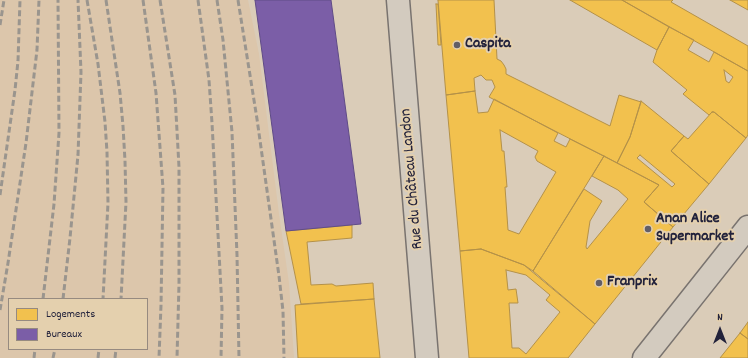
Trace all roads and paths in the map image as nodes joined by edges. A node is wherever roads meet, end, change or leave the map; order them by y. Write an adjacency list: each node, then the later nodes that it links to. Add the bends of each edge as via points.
1 (398, 0): 3 (street, Rue du Château Landon)
2 (748, 227): 4 (street)
3 (428, 358)
4 (644, 358)

